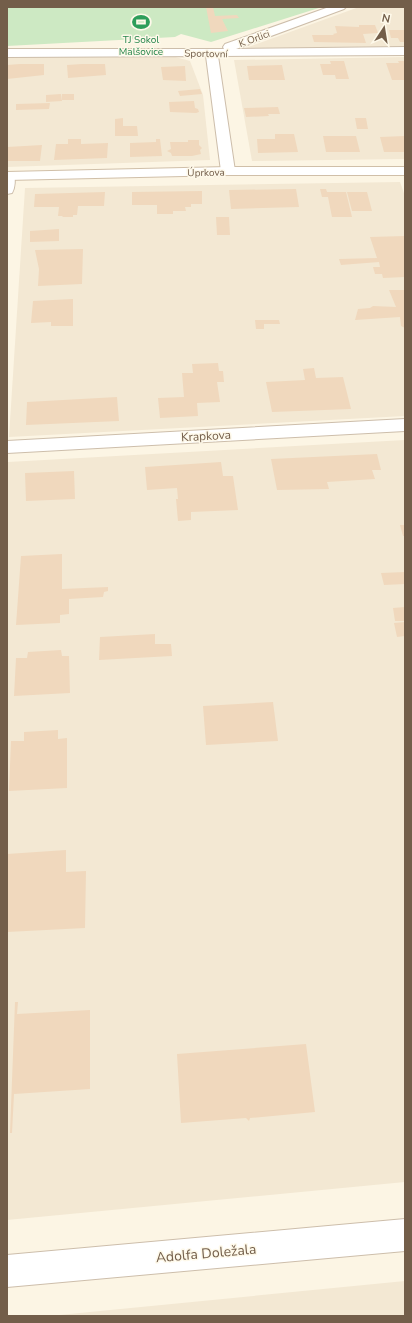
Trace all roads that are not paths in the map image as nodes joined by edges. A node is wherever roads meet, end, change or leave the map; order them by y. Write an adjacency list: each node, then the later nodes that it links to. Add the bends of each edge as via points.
1 (340, 7): 4 (street, K Orlici)
2 (405, 51): 4 (street, Sportovní)
3 (7, 53): 4 (street, Sportovní)
4 (212, 53): 6 (street)
5 (405, 171): 6 (street, Úprkova)
6 (228, 172): 7 (street, Úprkova)
7 (7, 181)
8 (405, 425): 9 (street, Krapkova)
9 (7, 447)
10 (405, 1235): 11 (street, Adolfa Doležala)
11 (7, 1271)

